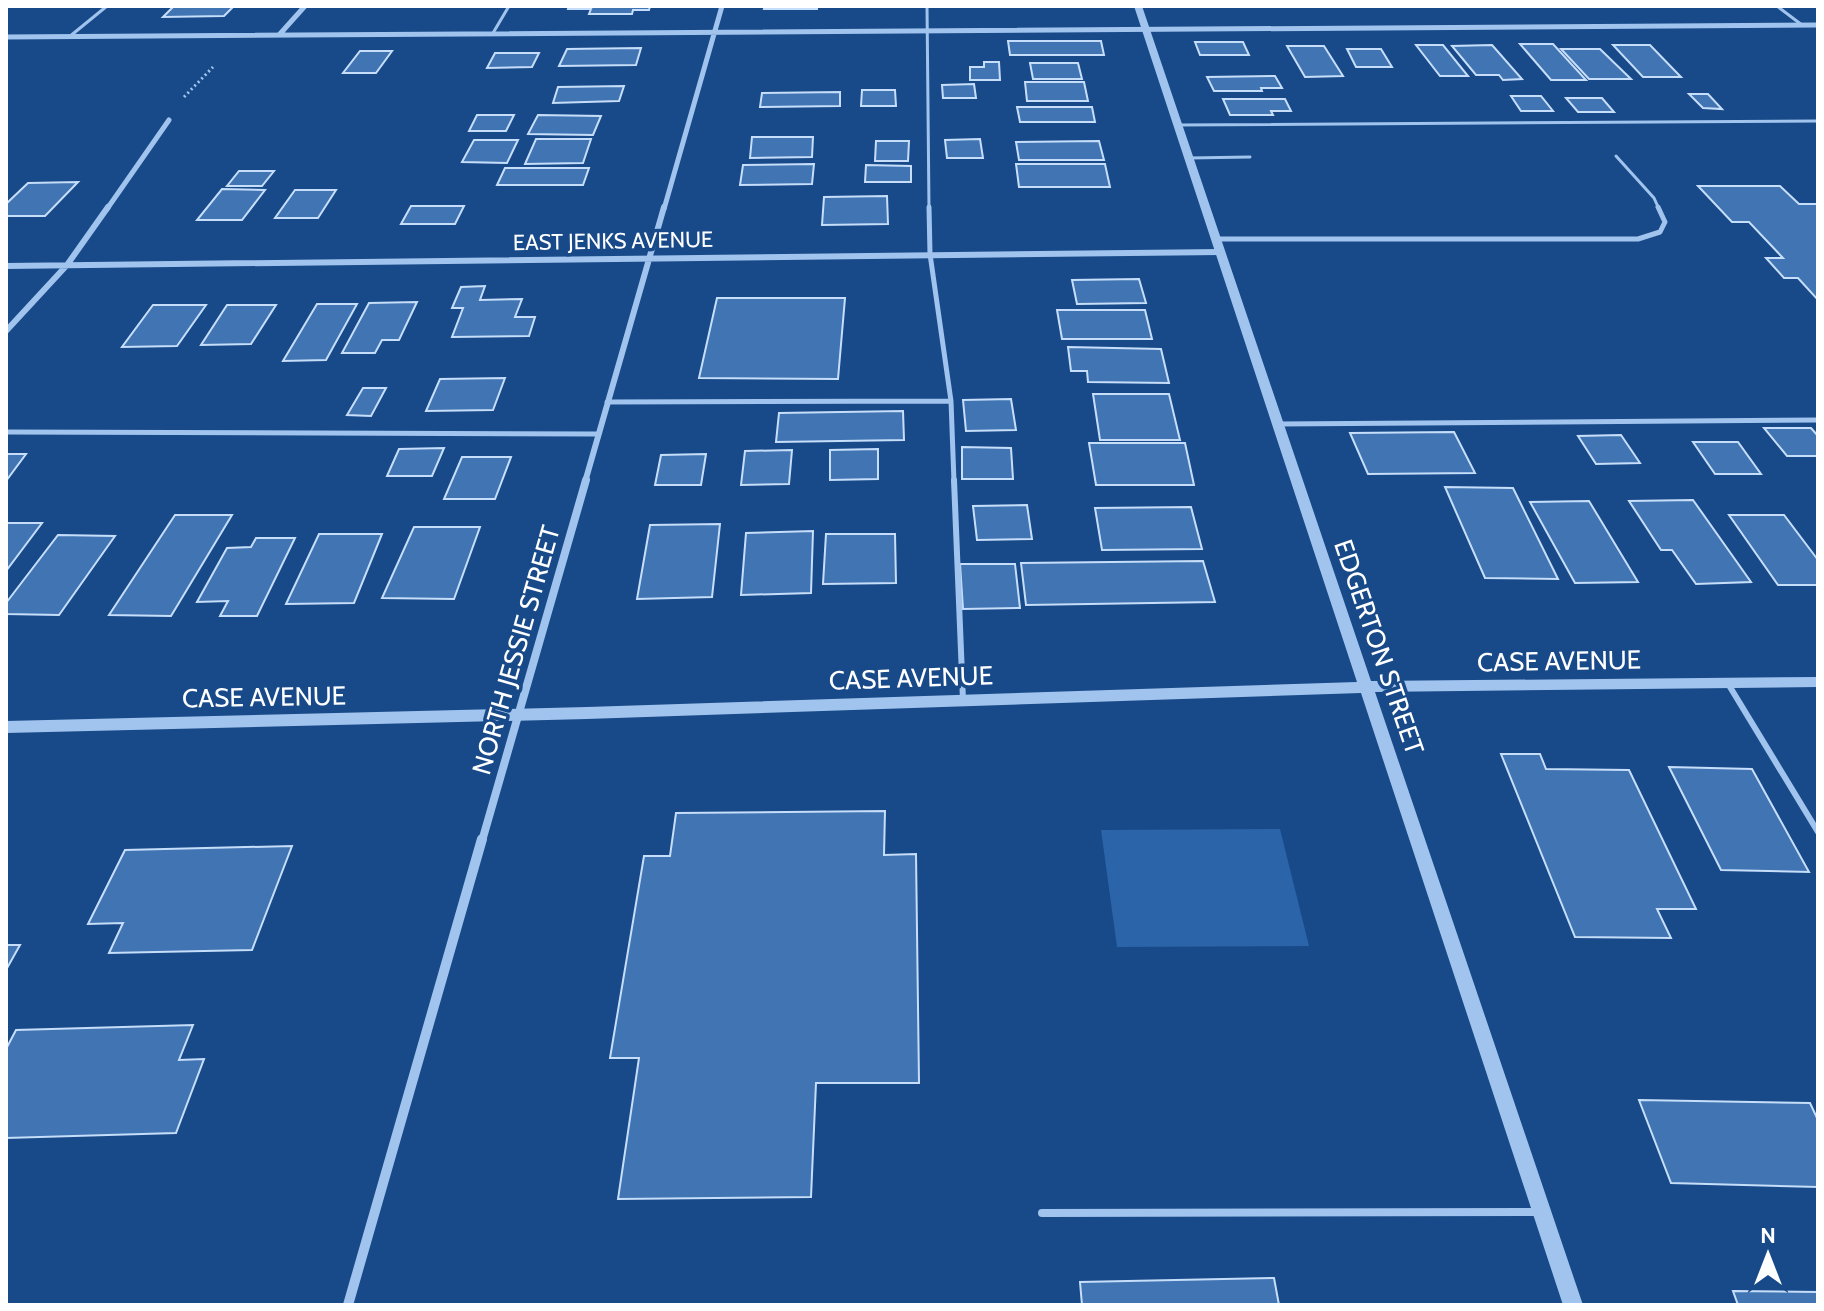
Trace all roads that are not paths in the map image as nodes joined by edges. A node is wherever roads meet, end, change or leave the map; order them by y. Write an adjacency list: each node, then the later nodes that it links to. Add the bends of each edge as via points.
1 (107, 6): 16 (lane)
2 (305, 6): 14 (street)
3 (509, 6): 13 (lane)
4 (722, 6): 12 (street, NORTH JESSIE STREET)
5 (927, 6): 10 (lane)
6 (1138, 6): 11 (street, EDGERTON STREET)
7 (1777, 6): 8 (lane)
8 (1802, 25): 9 (street); 11 (street)
9 (1818, 25)
10 (927, 29): 11 (street); 12 (street); 24 (lane)
11 (1146, 29): 19 (street, EDGERTON STREET)
12 (714, 32): 13 (street); 25 (street, NORTH JESSIE STREET)
13 (493, 33): 14 (street)
14 (279, 35): 16 (street)
15 (6, 37): 16 (street)
16 (69, 37)
17 (169, 120): 26 (street)
18 (1818, 121): 19 (lane)
19 (1178, 125): 22 (street, EDGERTON STREET)
20 (1616, 156): 23 (lane, via 1654,198 1665,222 1660,232 1638,239)
21 (1250, 157): 22 (lane)
22 (1189, 158): 23 (street, EDGERTON STREET)
23 (1219, 246): 24 (street, EAST JENKS AVENUE); 32 (street, EDGERTON STREET)
24 (930, 254): 25 (street, EAST JENKS AVENUE); 29 (lane)
25 (648, 259): 26 (street, EAST JENKS AVENUE); 30 (street, NORTH JESSIE STREET)
26 (67, 265): 27 (street, EAST JENKS AVENUE); 28 (street)
27 (6, 266)
28 (6, 331)
29 (951, 401): 30 (lane); 38 (lane)
30 (607, 402): 34 (street, NORTH JESSIE STREET)
31 (1818, 420): 32 (lane)
32 (1279, 424): 37 (street, EDGERTON STREET)
33 (6, 432): 34 (lane)
34 (599, 434): 39 (street, NORTH JESSIE STREET)
35 (1727, 682): 36 (street, CASE AVENUE); 37 (street, CASE AVENUE); 41 (lane)
36 (1818, 682)
37 (1367, 687): 38 (street, CASE AVENUE); 42 (street, EDGERTON STREET)
38 (963, 700): 39 (street, CASE AVENUE)
39 (519, 714): 40 (street, CASE AVENUE); 44 (street, NORTH JESSIE STREET)
40 (6, 727)
41 (1818, 832)
42 (1542, 1212): 43 (lane); 45 (street, EDGERTON STREET)
43 (1042, 1213)
44 (348, 1305)
45 (1573, 1305)

